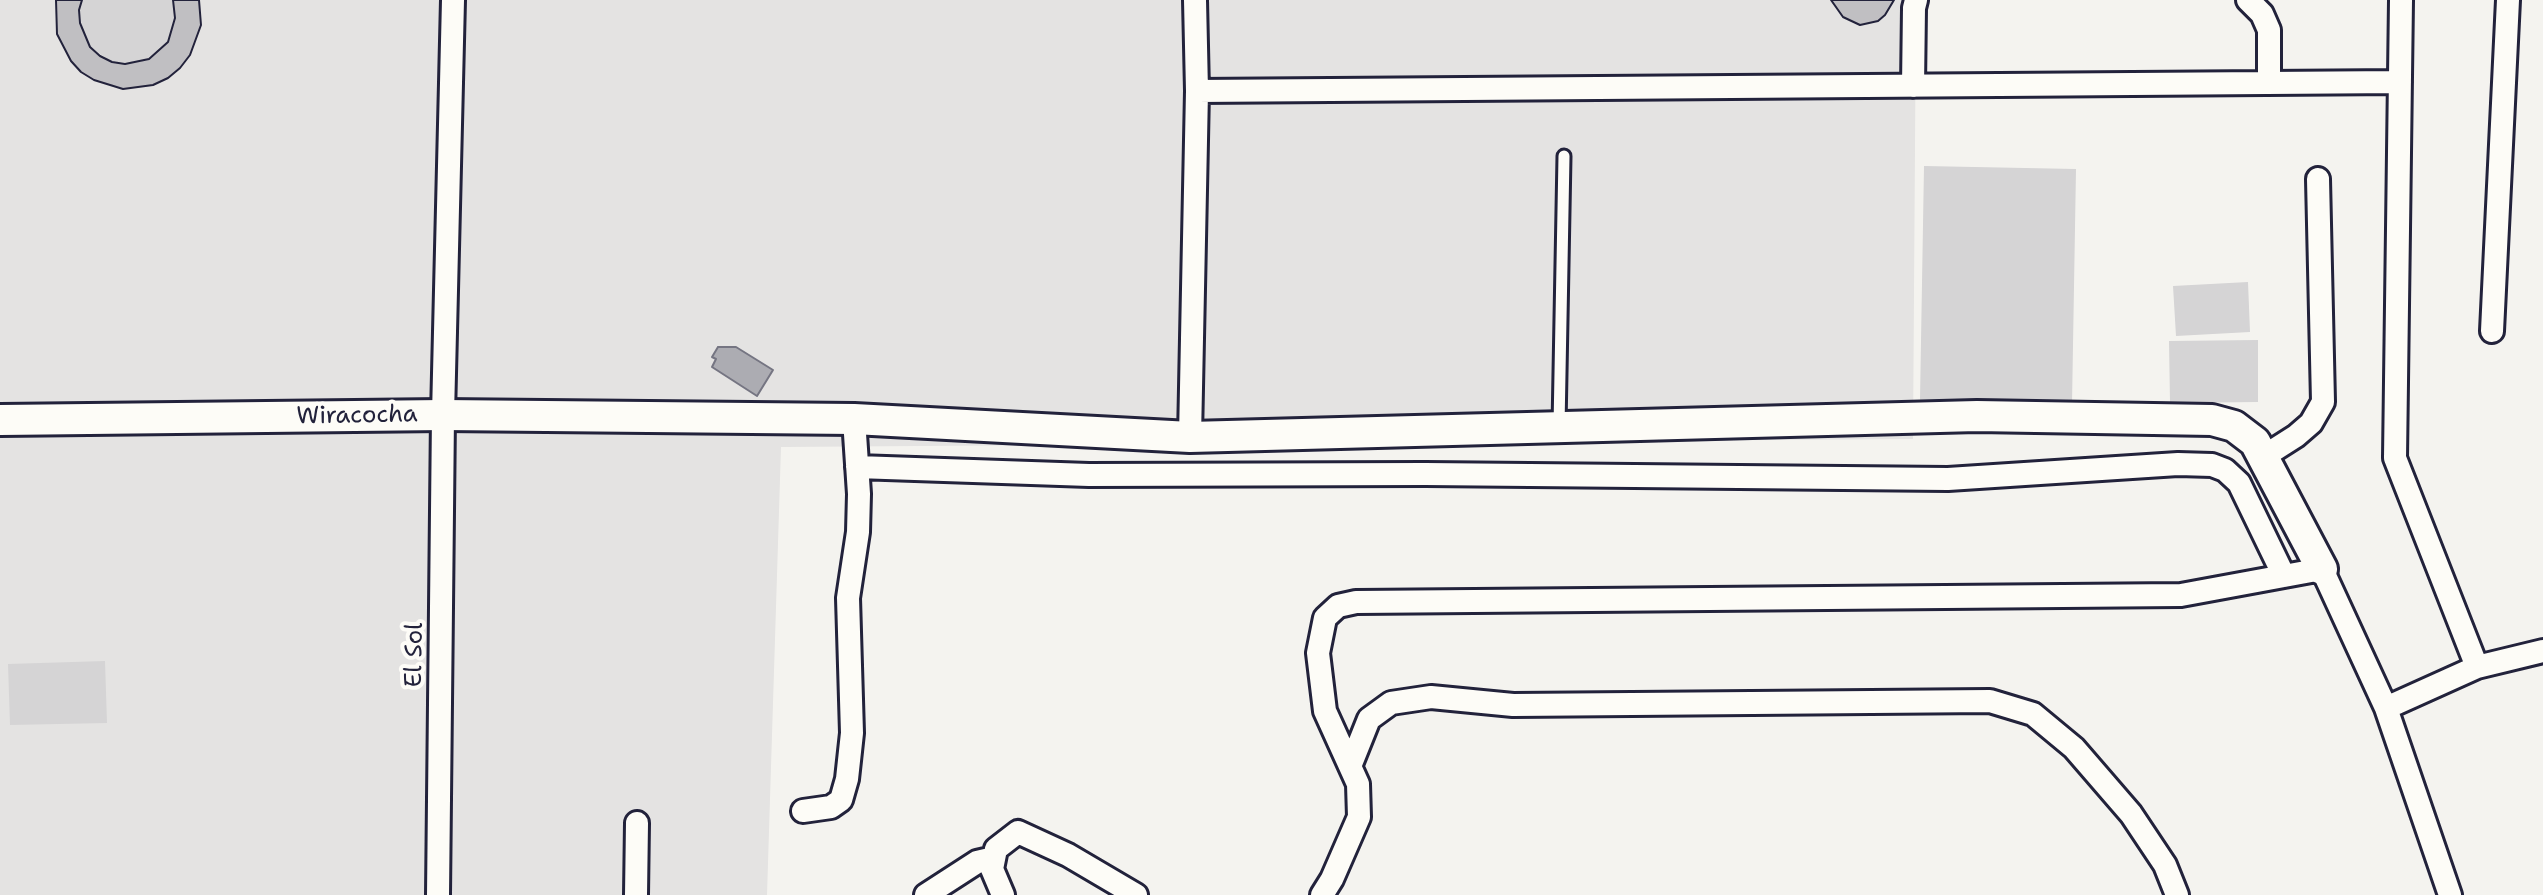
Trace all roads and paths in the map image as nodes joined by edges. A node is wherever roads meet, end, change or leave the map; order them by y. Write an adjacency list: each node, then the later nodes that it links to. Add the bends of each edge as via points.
1 (453, 0): 14 (street, Wiracocha)
2 (1195, 0): 10 (street)
3 (1916, 0): 9 (street)
4 (2248, 0): 8 (street, via 2269,30)
5 (2401, 0): 7 (street)
6 (2508, 0): 13 (street)
7 (2400, 82): 8 (street); 24 (street, via 2395,458)
8 (2269, 83): 9 (street)
9 (1913, 86): 10 (street)
10 (1197, 91): 18 (street)
11 (1564, 156): 17 (lane)
12 (2318, 179): 19 (street, via 2323,402 2311,423)
13 (2492, 331)
14 (443, 415): 15 (street); 16 (street, Wiracocha); 31 (street, El Sol)
15 (854, 419): 18 (street); 20 (street)
16 (0, 420)
17 (1559, 427): 18 (street); 19 (street, via 1977,416 2212,420 2234,426 2255,442)
18 (1190, 437)
19 (2263, 457): 21 (street)
20 (857, 467): 22 (street, via 1089,475 1948,479 2212,465 2239,483); 27 (street, via 858,532 848,598 852,733 847,779 841,800)
21 (2322, 569): 22 (street); 25 (street)
22 (2284, 576): 26 (street, via 2181,595 1356,602 1338,606 1325,618 1318,653 1325,711)
23 (2543, 651): 24 (street)
24 (2477, 667): 25 (street)
25 (2386, 708): 37 (street)
26 (1351, 764): 30 (street, via 1359,817); 36 (street, via 1369,719 1391,703 1431,697 1513,705 1990,701 2033,714 2074,748 2131,814 2165,865)
27 (803, 811)
28 (637, 823): 32 (street)
29 (994, 858): 33 (street, via 977,862); 34 (street, via 992,869); 35 (street, via 996,849 1018,832)
30 (1331, 890)
31 (438, 895)
32 (636, 895)
33 (926, 895)
34 (1003, 895)
35 (1136, 895)
36 (2177, 895)
37 (2450, 895)

